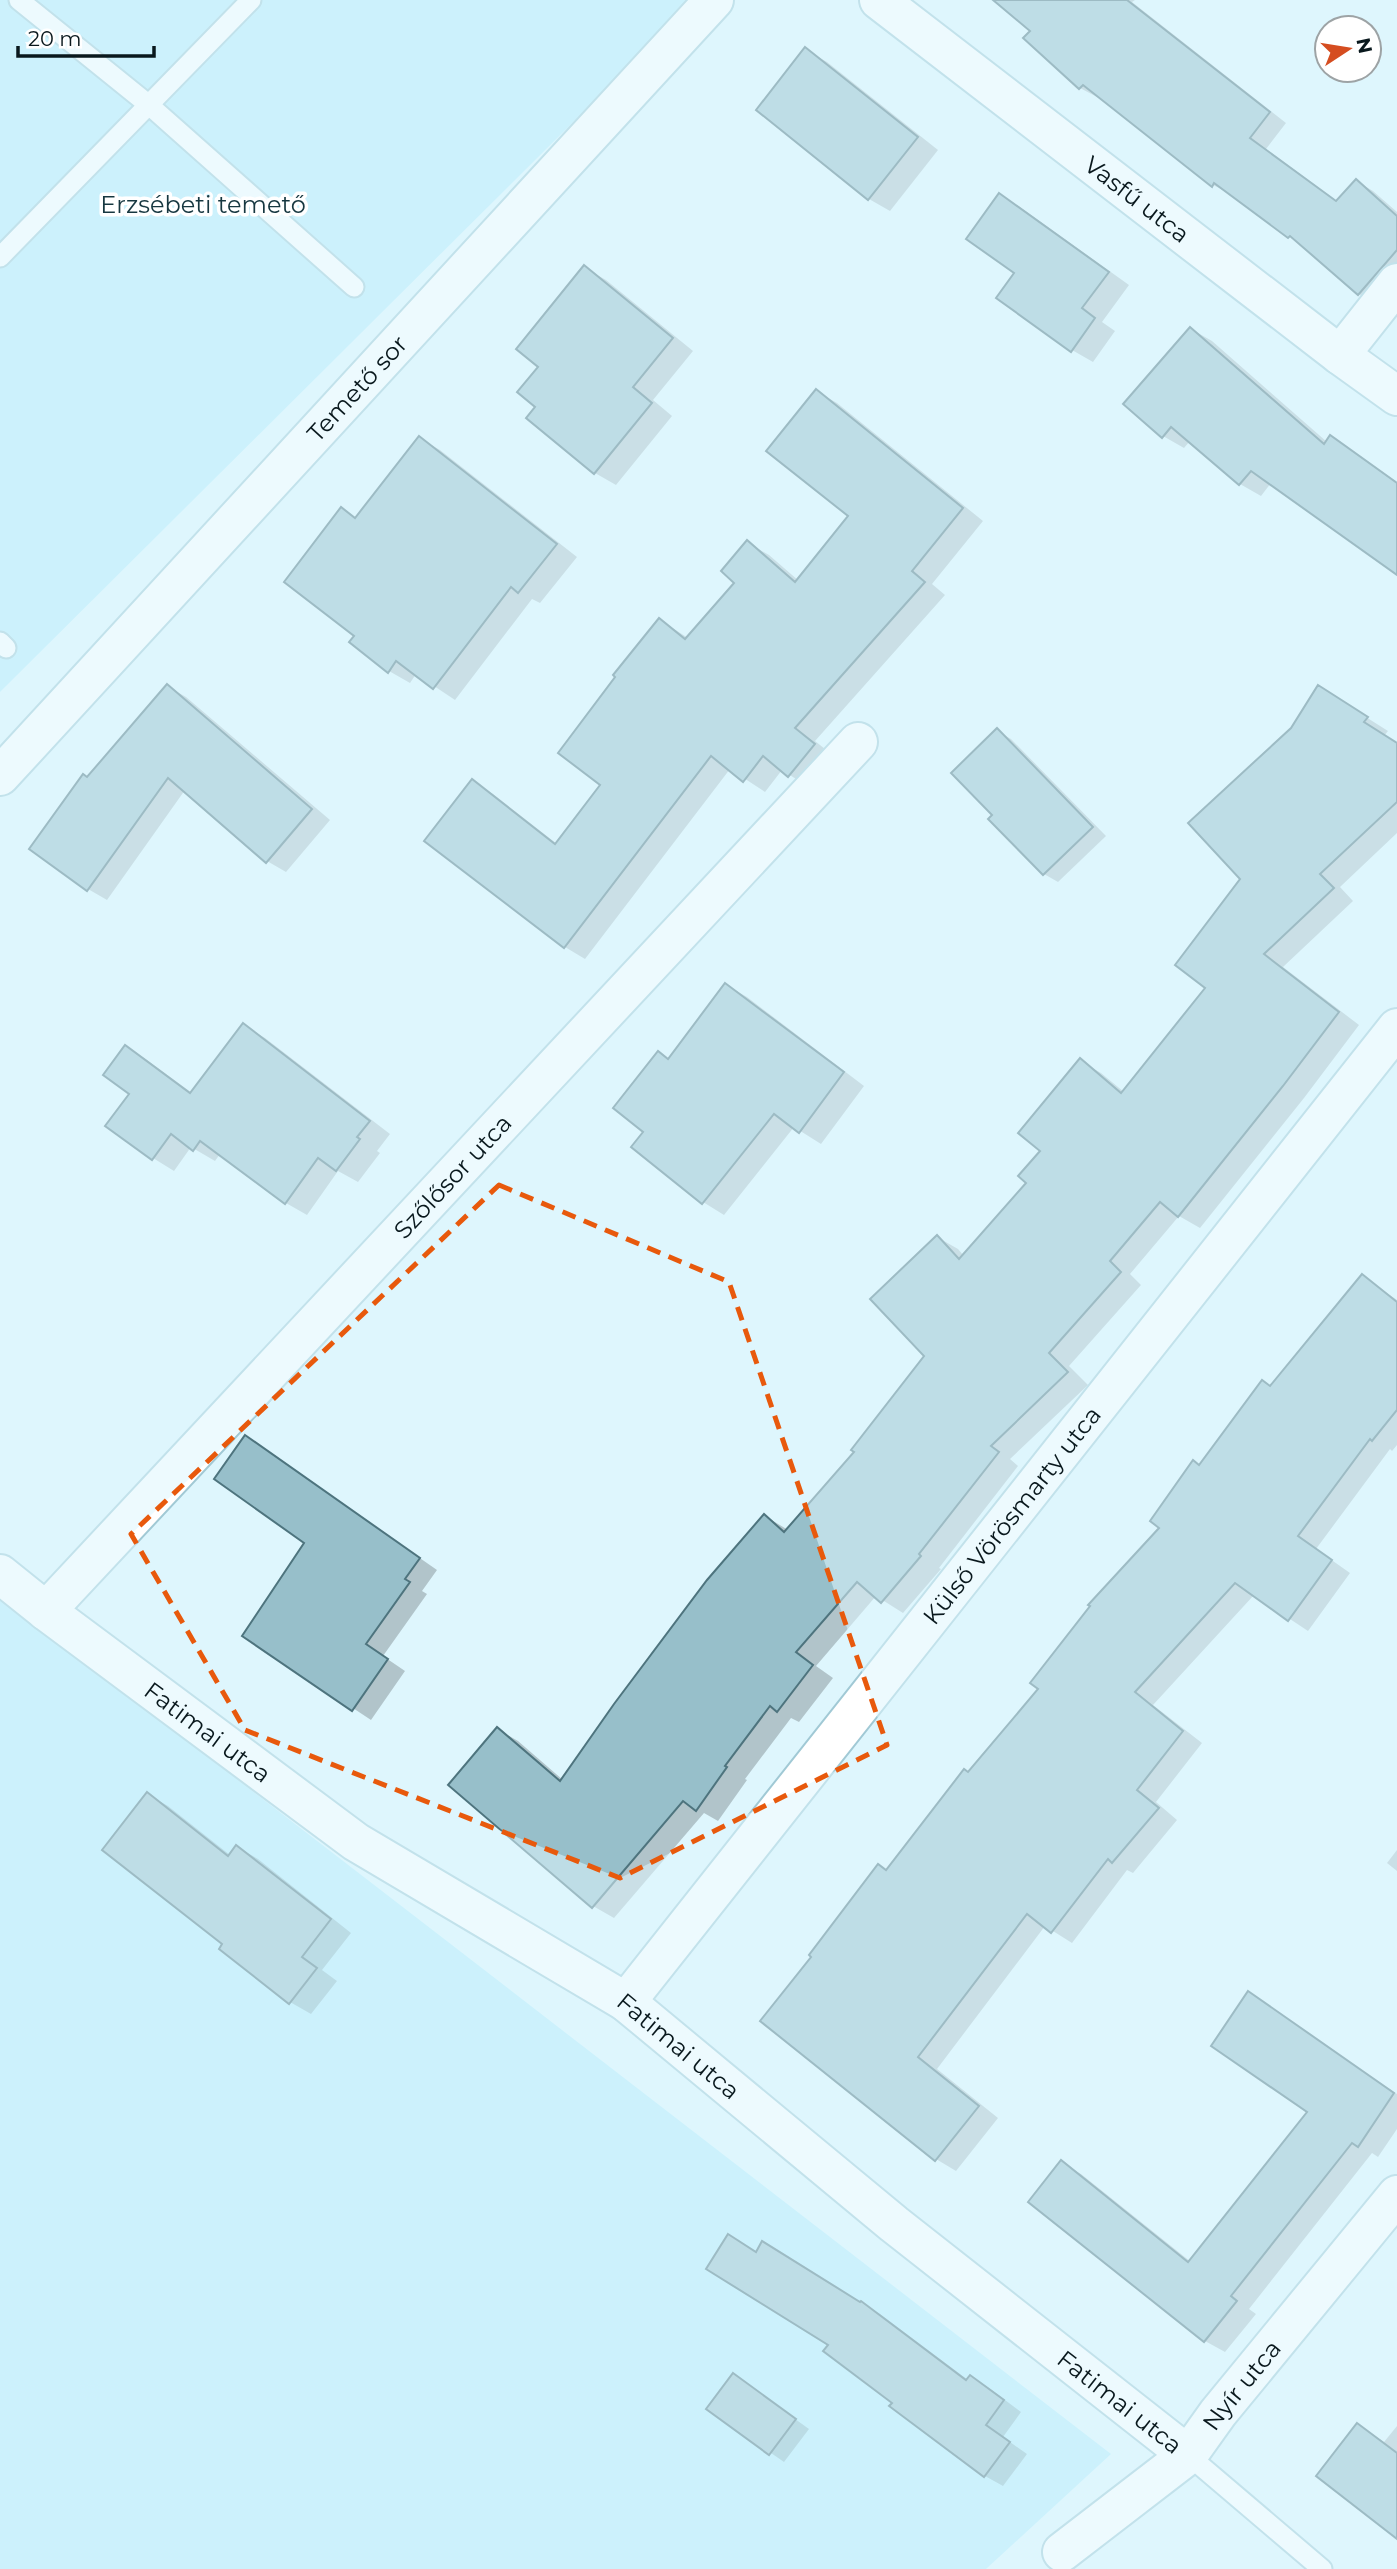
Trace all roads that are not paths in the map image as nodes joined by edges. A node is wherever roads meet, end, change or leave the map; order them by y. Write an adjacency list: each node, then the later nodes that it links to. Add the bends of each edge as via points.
1 (19, 0): 5 (lane)
2 (251, 0): 5 (lane)
3 (714, 0): 12 (street, Temető sor)
4 (879, 0): 9 (street, Vasfű utca)
5 (149, 105): 6 (lane); 8 (lane)
6 (0, 257)
7 (1397, 283): 9 (street)
8 (354, 287)
9 (1340, 355): 10 (street, Vasfű utca)
10 (1397, 396)
11 (858, 742): 15 (street, Szőlősor utca)
12 (0, 776)
13 (1397, 1028): 16 (street, Külső Vörösmarty utca)
14 (0, 1574): 15 (street, Fatimai utca)
15 (46, 1611): 16 (street, Fatimai utca, via 356,1842)
16 (626, 2002): 18 (street, Fatimai utca, via 894,2224)
17 (1397, 2195): 18 (street, Nyír utca)
18 (1188, 2455): 19 (street, Nyír utca); 20 (lane, Fatimai utca)
19 (1062, 2552)
20 (1322, 2569)

